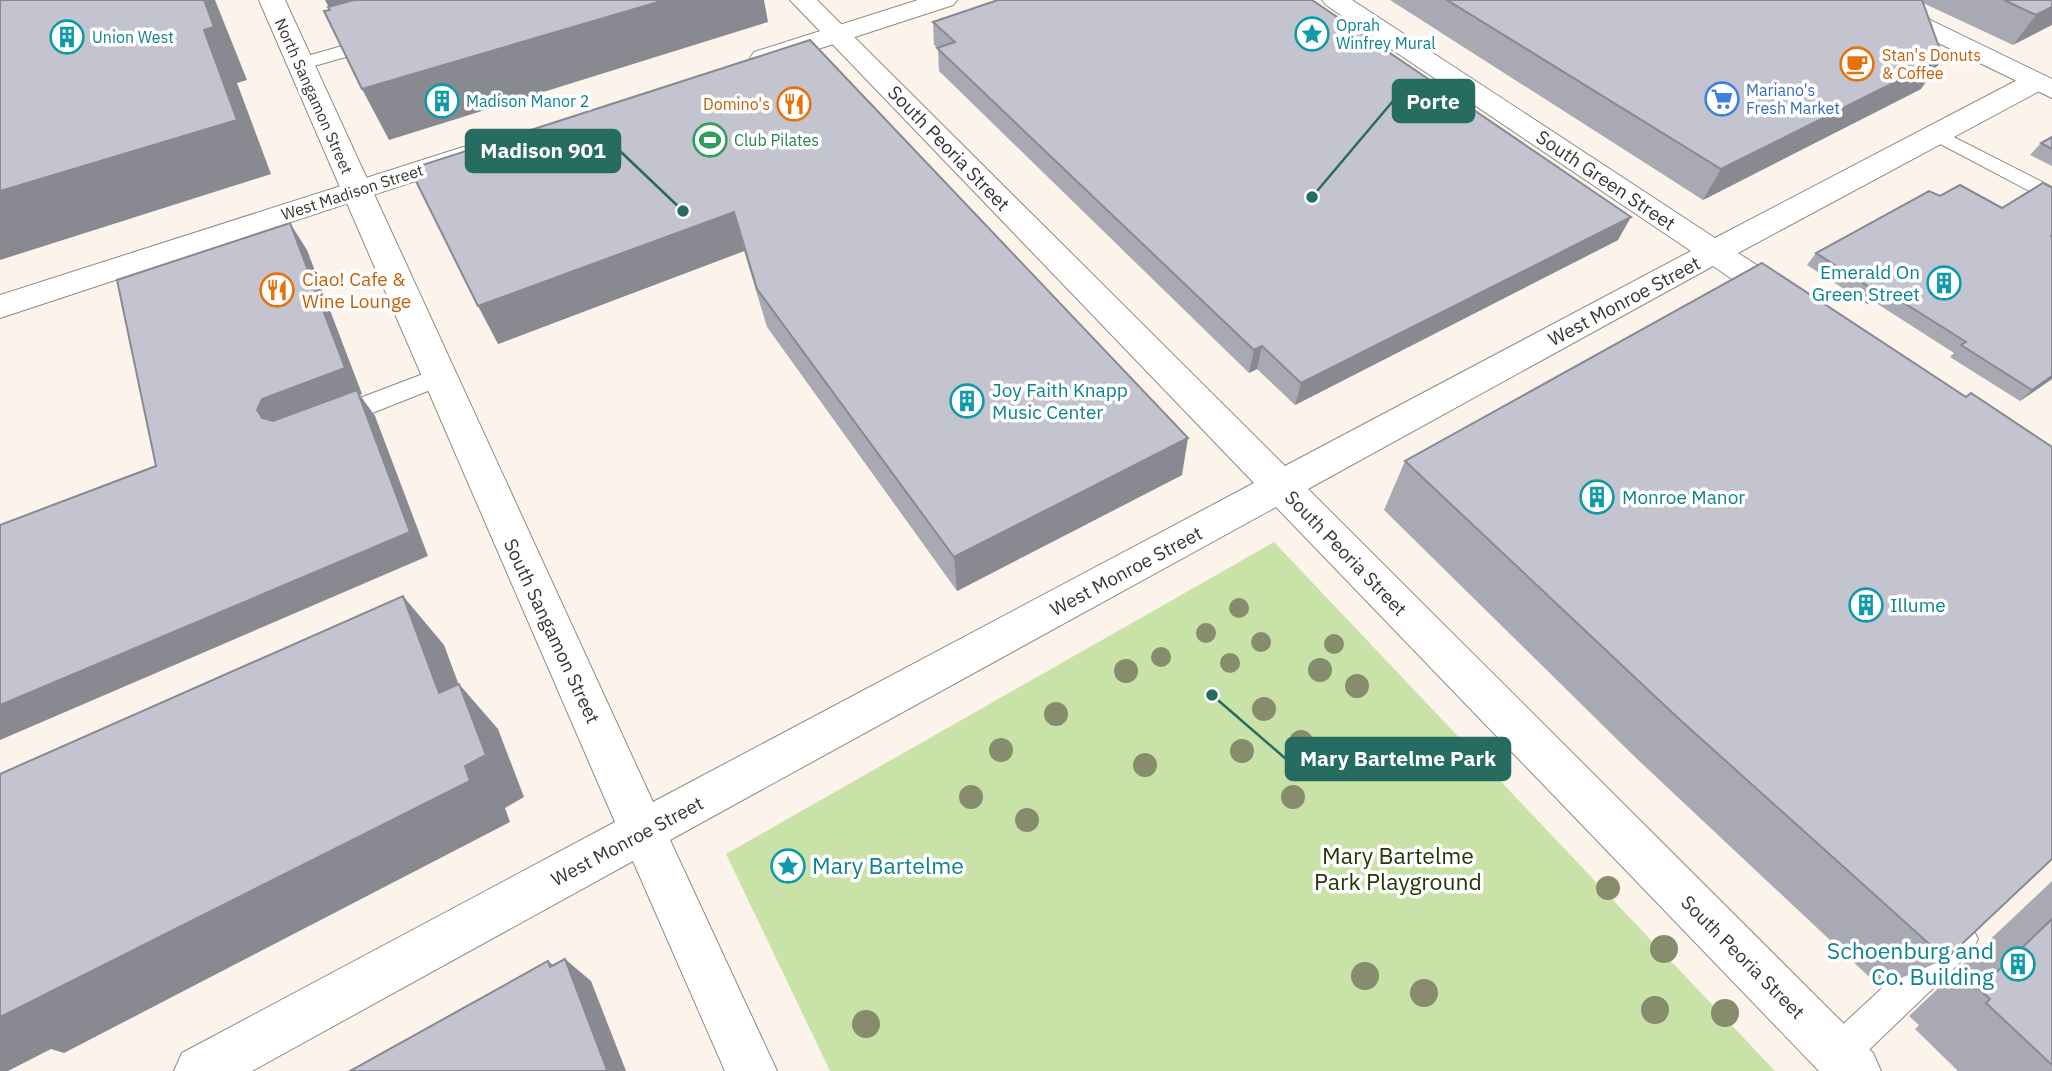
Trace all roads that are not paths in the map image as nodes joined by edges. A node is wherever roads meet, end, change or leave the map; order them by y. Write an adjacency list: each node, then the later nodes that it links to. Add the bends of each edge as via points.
1 (272, 0): 8 (street, North Sangamon Street)
2 (803, 0): 6 (street, South Peoria Street)
3 (944, 0): 6 (street)
4 (1335, 0): 15 (street, South Green Street)
5 (1869, 0): 10 (street)
6 (837, 34): 9 (street); 20 (street, South Peoria Street)
7 (395, 37): 8 (lane)
8 (300, 64): 13 (street, North Sangamon Street)
9 (740, 65)
10 (2046, 81): 11 (street, West Monroe Street)
11 (1936, 134): 14 (lane); 15 (street, West Monroe Street)
12 (483, 150): 13 (street, West Madison Street)
13 (356, 191): 16 (street, West Madison Street); 18 (street, South Sangamon Street)
14 (2052, 196)
15 (1714, 252): 17 (street, South Green Street); 20 (street, West Monroe Street)
16 (0, 307)
17 (1816, 320)
18 (439, 377): 19 (lane); 21 (street, South Sangamon Street)
19 (305, 429)
20 (1281, 487): 21 (street, West Monroe Street); 23 (street, South Peoria Street)
21 (643, 831): 24 (street, West Monroe Street); 25 (street, South Sangamon Street)
22 (1984, 918): 23 (lane)
23 (1846, 1063)
24 (200, 1071)
25 (751, 1071)

